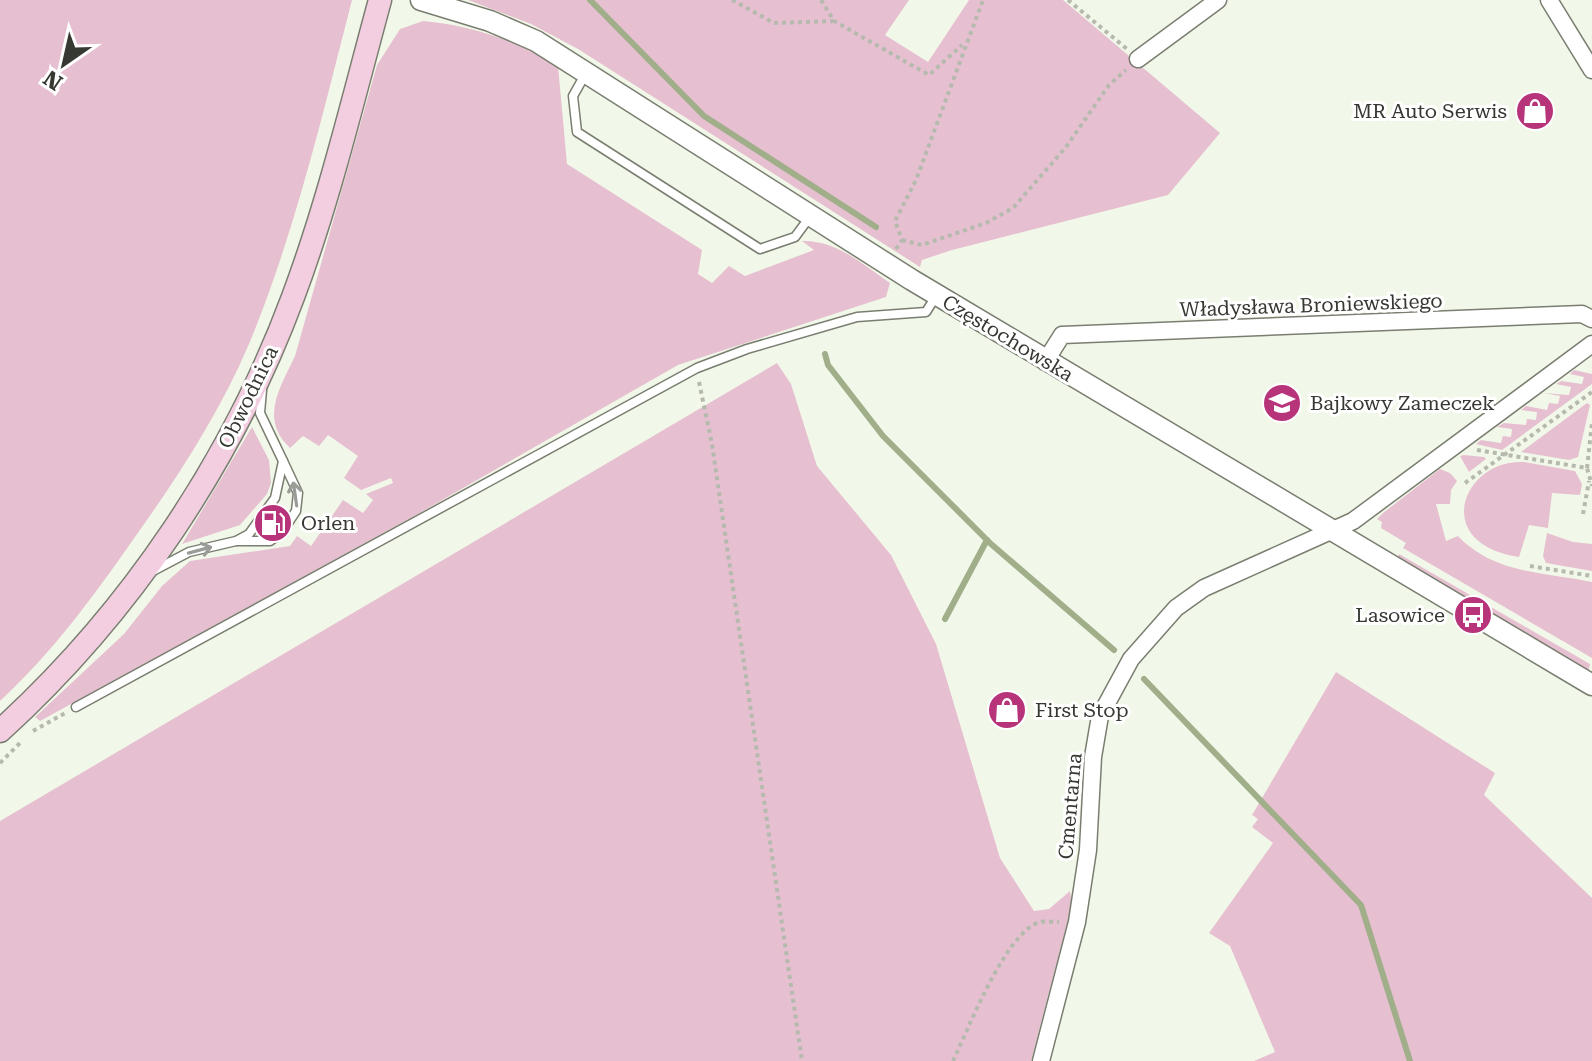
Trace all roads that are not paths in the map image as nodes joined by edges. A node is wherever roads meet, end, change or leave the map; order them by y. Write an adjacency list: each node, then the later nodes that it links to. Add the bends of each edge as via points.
1 (380, 0): 12 (main road, Obwodnica, via 318,221)
2 (421, 0): 7 (street, Częstochowska, via 536,41)
3 (1218, 0): 5 (street)
4 (1549, 0): 6 (street)
5 (1138, 59)
6 (1592, 70)
7 (586, 73): 8 (street, Częstochowska); 8 (lane, via 573,96 577,132 760,249 795,237)
8 (812, 214): 9 (street, Częstochowska)
9 (937, 295): 13 (street, Częstochowska); 19 (lane, via 926,312 857,317 697,368)
10 (1592, 319): 13 (street, Władysława Broniewskiego, via 1582,314 1062,335)
11 (1592, 344): 15 (street, via 1363,515)
12 (270, 355): 14 (lane, via 260,413); 17 (main road, Obwodnica, via 217,461)
13 (1045, 362): 15 (street, Częstochowska)
14 (283, 461): 16 (lane, via 275,498 249,534); 16 (lane, one-way to 14, via 270,541 296,511 295,484)
15 (1334, 531): 18 (street, Częstochowska); 21 (street, Cmentarna, via 1204,588 1176,608 1131,659 1100,716 1077,922)
16 (236, 541): 17 (lane, one-way to 16, via 189,552)
17 (137, 580): 20 (main road, Obwodnica, via 52,680)
18 (1592, 685)
19 (76, 707)
20 (0, 731)
21 (1041, 1061)

